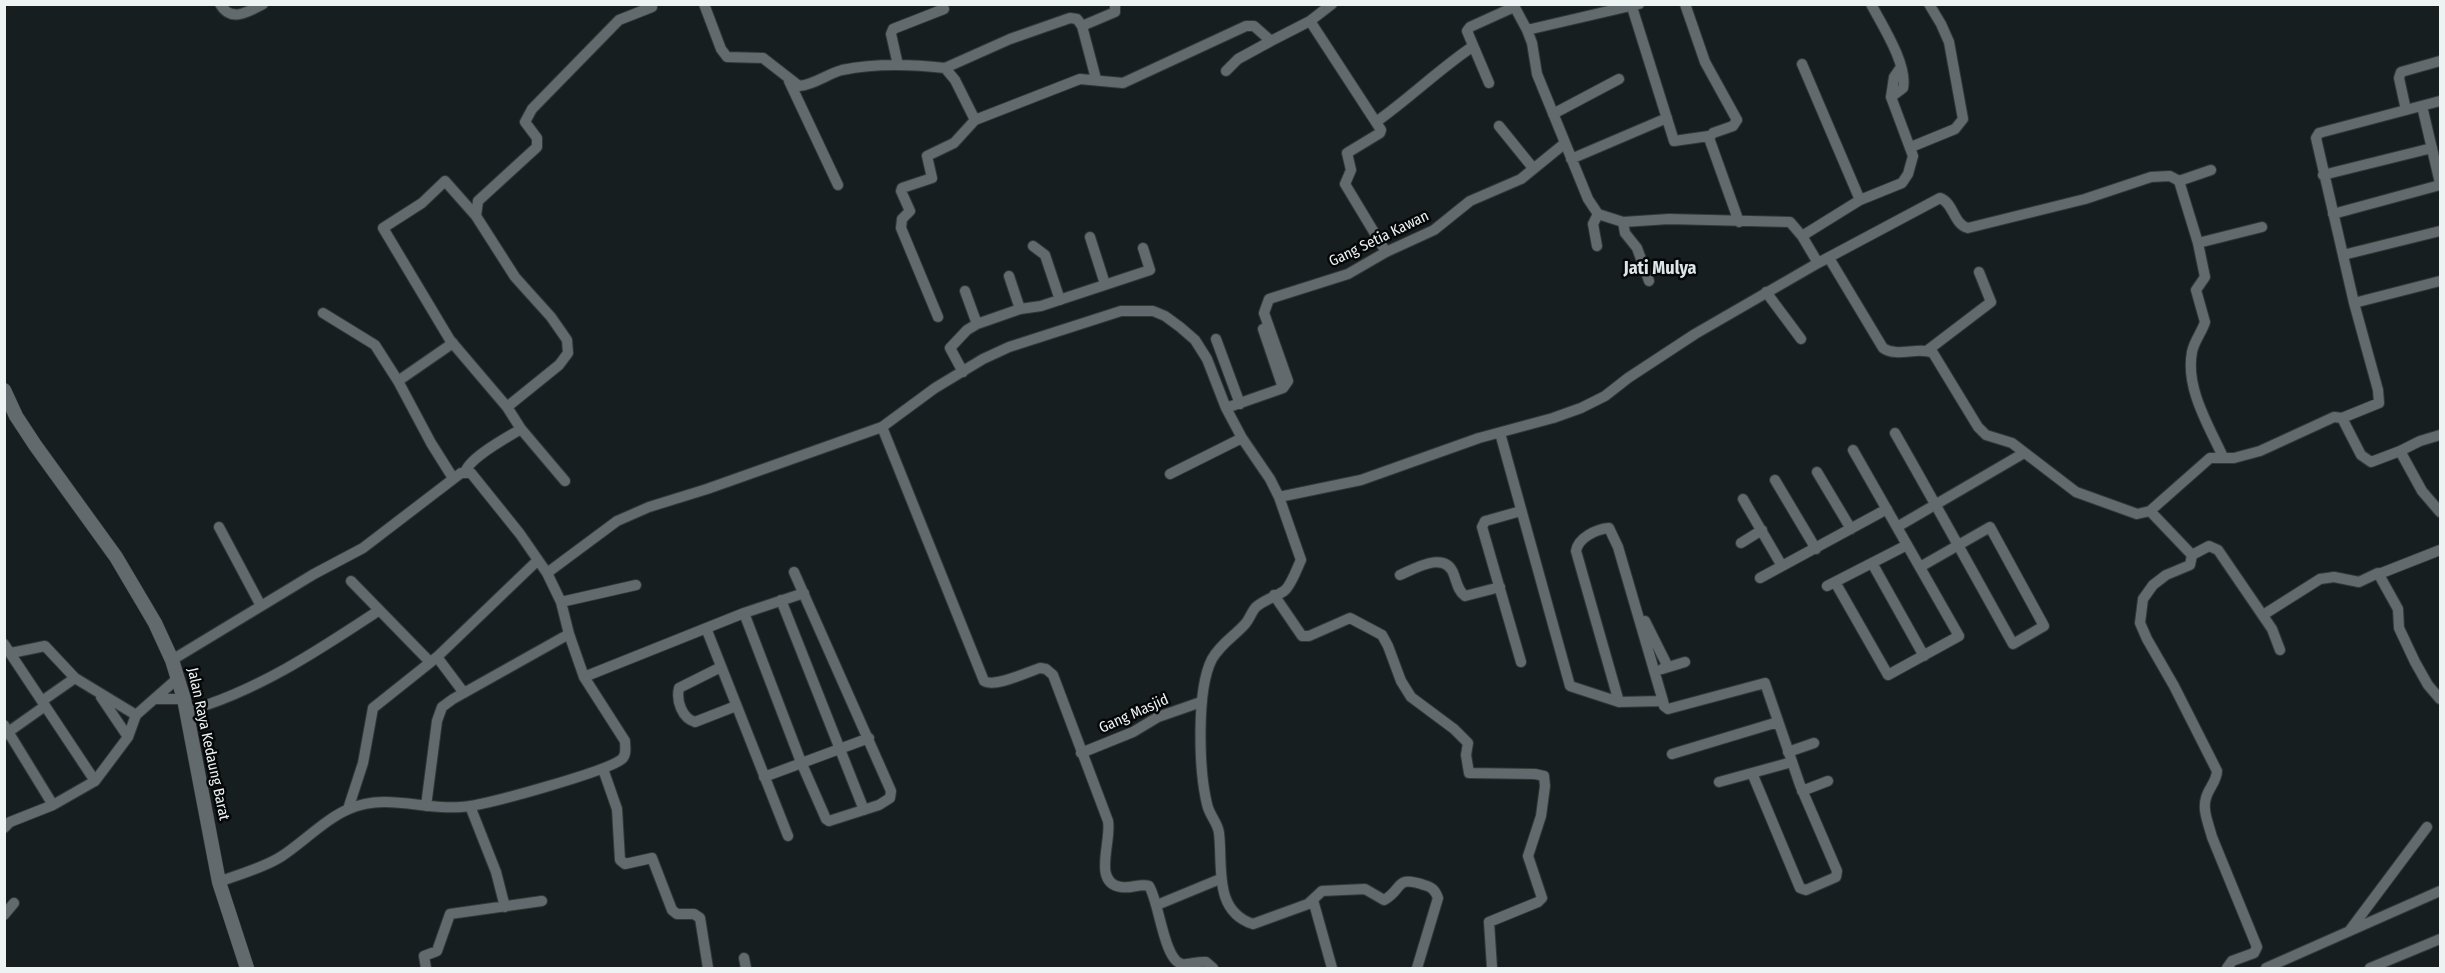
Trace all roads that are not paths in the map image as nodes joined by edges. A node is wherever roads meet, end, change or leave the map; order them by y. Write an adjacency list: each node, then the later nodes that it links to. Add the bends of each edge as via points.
1 (220, 4): 2 (street, via 225,12 234,15)
2 (263, 4)
3 (704, 4): 23 (street, via 727,57 759,56)
4 (1115, 4): 14 (street, via 1112,14)
5 (1332, 4): 13 (street)
6 (1685, 4): 35 (street, via 1705,62 1737,120 1733,126)
7 (1870, 4): 37 (street, via 1901,67 1904,88 1891,97)
8 (1929, 4): 37 (street, via 1949,42 1964,119 1955,129)
9 (654, 5): 49 (street, via 619,20 532,109 525,120 537,138 537,147 478,201)
10 (1513, 6): 15 (street); 17 (street, via 1468,29)
11 (1635, 6): 15 (street); 31 (street)
12 (945, 9): 20 (street, via 892,29)
13 (1311, 21): 16 (street); 33 (street)
14 (1082, 26): 21 (street, via 1077,19 1070,18); 24 (street)
15 (1527, 30): 30 (street, via 1537,74)
16 (1271, 41): 22 (street, via 1238,59); 24 (street, via 1254,26 1246,26 1123,83)
17 (1472, 47): 26 (street); 33 (street)
18 (2440, 61): 29 (street, via 2402,72 2399,78)
19 (1802, 64): 46 (street)
20 (898, 65): 21 (street); 23 (street, via 840,71 803,86)
21 (945, 68): 32 (street)
22 (1226, 71)
23 (788, 78): 45 (street)
24 (1096, 79): 32 (street, via 1080,79)
25 (1619, 79): 30 (street)
26 (1489, 84)
27 (2440, 101): 28 (street)
28 (2422, 106): 29 (street); 38 (street)
29 (2406, 110): 42 (street, via 2319,133 2315,141)
30 (1553, 114): 36 (street)
31 (1667, 118): 35 (street, via 1674,142); 39 (street)
32 (975, 120): 75 (street, via 954,143 927,156 932,178 901,191 910,211 902,219 901,228)
33 (1376, 122): 60 (street, via 1380,133 1347,153 1351,170 1345,184)
34 (1500, 126): 40 (street)
35 (1709, 136): 51 (street)
36 (1564, 144): 39 (street); 40 (street, Gang Setia Kawan)
37 (1911, 147): 46 (street, via 1912,165 1902,183)
38 (2432, 148): 42 (street); 44 (street)
39 (1571, 159): 47 (street)
40 (1533, 168): 60 (street, Gang Setia Kawan, via 1505,188 1470,201 1434,230)
41 (2211, 170): 43 (street)
42 (2323, 175): 48 (street)
43 (2179, 181): 56 (street); 62 (street, via 2170,176 2151,177 2085,199 1968,228 1961,225 1946,200 1940,198)
44 (2440, 184): 48 (street)
45 (838, 185)
46 (1860, 200): 54 (street)
47 (1598, 214): 50 (street); 58 (street, via 1593,224)
48 (2332, 214): 61 (street)
49 (477, 216): 80 (street, via 445,181 422,203 383,228); 87 (street, via 515,277 567,340 568,353 559,365)
50 (1623, 222): 51 (street); 66 (street)
51 (1739, 222): 54 (street, via 1790,222)
52 (2262, 227): 56 (street)
53 (2440, 231): 61 (street)
54 (1802, 236): 63 (street)
55 (1090, 237): 68 (street)
56 (2198, 243): 99 (street, via 2205,277 2196,292 2205,319 2192,350 2192,368 2201,408)
57 (1033, 246): 71 (street, via 1045,255)
58 (1597, 246)
59 (1143, 248): 68 (street, via 1150,270)
60 (1386, 252): 84 (street, Gang Setia Kawan, via 1348,274 1272,297 1267,302 1264,313 1288,378)
61 (2343, 255): 72 (street)
62 (1829, 258): 63 (street); 81 (street, via 1883,348 1893,352)
63 (1818, 263): 70 (street)
64 (1979, 272): 81 (street, via 1990,303)
65 (1009, 276): 73 (street)
66 (1649, 281)
67 (2440, 281): 72 (street)
68 (1105, 284): 71 (street)
69 (965, 291): 77 (street)
70 (1766, 292): 79 (street); 92 (street, via 1673,348 1605,396 1553,418)
71 (1060, 300): 73 (street)
72 (2354, 303): 89 (street, via 2379,403)
73 (1020, 309): 77 (street)
74 (323, 313): 83 (street, via 375,345)
75 (938, 317)
76 (1261, 323): 84 (street)
77 (977, 324): 82 (street, via 950,347)
78 (1216, 339): 86 (street)
79 (1801, 339)
80 (453, 343): 83 (street); 87 (street)
81 (1928, 350): 98 (street, via 1938,359 1981,430 2012,443)
82 (963, 372): 88 (street, via 1009,347 1121,311 1153,311 1194,340 1207,359); 90 (street)
83 (398, 381): 103 (street)
84 (1283, 388): 86 (street)
85 (4, 390): 149 (street, Jalan Raya Kedaung Barat, via 35,445 116,558)
86 (1240, 404): 88 (street)
87 (507, 407): 91 (street)
88 (1226, 408): 95 (street)
89 (2342, 418): 97 (street, via 2366,460 2376,461); 99 (street, via 2334,417 2260,451)
90 (882, 428): 128 (street, via 649,507 617,521); 176 (street, via 982,678 992,684 1040,668 1050,671)
91 (521, 429): 101 (street, via 474,460); 105 (street)
92 (1500, 433): 106 (street, via 1360,480); 110 (street)
93 (1895, 433): 108 (street)
94 (2440, 435): 97 (street)
95 (1242, 438): 102 (street); 106 (street)
96 (1853, 450): 109 (street)
97 (2400, 452): 112 (street, via 2422,491)
98 (2024, 453): 108 (street); 111 (street, via 2076,492 2137,514)
99 (2223, 457): 111 (street, via 2205,462)
100 (1817, 472): 115 (street)
101 (465, 473): 103 (street); 123 (street, via 471,473)
102 (1170, 474)
103 (453, 478): 140 (street, via 363,548)
104 (1775, 480): 120 (street)
105 (565, 481)
106 (1280, 497): 136 (street, via 1301,560 1285,591)
107 (1743, 499): 116 (street)
108 (1936, 506): 114 (street); 119 (street)
109 (1887, 509): 114 (street); 115 (street)
110 (1521, 511): 134 (street, via 1483,524); 165 (street, via 1570,686)
111 (2150, 511): 122 (street)
112 (2440, 512)
113 (219, 527): 140 (street)
114 (1897, 527): 118 (street)
115 (1851, 529): 120 (street)
116 (1762, 530): 117 (street); 125 (street)
117 (1740, 543)
118 (1907, 545): 124 (street); 126 (street)
119 (1959, 546): 119 (street, via 2013,644 2044,626 1990,527); 126 (street)
120 (1816, 549): 125 (street)
121 (2440, 550): 129 (street)
122 (2192, 555): 143 (street, via 2209,546 2216,548); 213 (street, via 2192,564 2153,585 2143,599 2140,623 2217,771 2205,802 2207,818 2257,947 2254,953 2232,961)
123 (538, 560): 128 (street); 150 (street)
124 (1872, 563): 148 (street); 148 (street, via 1831,584 1888,675)
125 (1782, 566): 131 (street)
126 (1920, 567): 148 (street, via 1959,636)
127 (794, 572): 135 (street)
128 (547, 573): 139 (street)
129 (2379, 574): 143 (street, via 2359,582 2334,577 2320,579); 162 (street, via 2398,609 2399,628 2415,662)
130 (1400, 575): 134 (street, via 1428,563 1443,562 1452,567 1462,596)
131 (1760, 578)
132 (351, 581): 141 (street)
133 (636, 585): 139 (street)
134 (1500, 587): 151 (street)
135 (804, 592): 138 (street); 173 (street)
136 (1274, 595): 164 (street, via 1255,608 1211,661); 212 (street, via 1302,636 1350,618 1382,635 1411,697 1468,743 1468,773 1544,776 1541,816 1528,856 1542,898 1489,922)
137 (1632, 597): 154 (street); 155 (street); 165 (street, via 1609,528 1581,541 1576,552)
138 (781, 600): 142 (street); 175 (street)
139 (561, 602): 145 (street)
140 (261, 606): 149 (street)
141 (378, 611): 150 (street); 167 (street, via 296,662 227,698)
142 (744, 613): 144 (street); 179 (street)
143 (2263, 615): 147 (street)
144 (706, 628): 153 (street); 156 (street)
145 (569, 634): 156 (street); 159 (street)
146 (8, 649): 157 (street, via 45,646); 166 (street)
147 (2280, 650)
148 (1924, 656)
149 (172, 660): 158 (street, Jalan Raya Kedaung Barat)
150 (434, 660): 159 (street); 190 (street, via 373,708 363,763)
151 (1521, 662)
152 (1685, 662): 154 (street)
153 (721, 667): 168 (street); 168 (street, via 682,685 678,695 683,713 695,722)
154 (1668, 668): 155 (street)
155 (1654, 672): 163 (street)
156 (585, 677): 180 (street, via 625,741 622,759)
157 (75, 678): 160 (street); 166 (street)
158 (178, 678): 161 (street); 167 (street, Jalan Raya Kedaung Barat)
159 (464, 693): 188 (street, via 442,707 437,721)
160 (99, 694): 169 (street); 172 (street)
161 (155, 699): 167 (street); 169 (street)
162 (2440, 699)
163 (1663, 701): 165 (street); 170 (street, via 1666,708 1674,708 1765,683)
164 (1201, 702): 176 (street, Gang Masjid); 195 (street, via 1206,798 1219,831)
165 (1619, 702)
166 (44, 704): 171 (street); 183 (street)
167 (185, 705): 196 (street, Jalan Raya Kedaung Barat)
168 (736, 705): 182 (street)
169 (136, 715): 172 (street)
170 (1778, 722): 177 (street); 178 (street)
171 (6, 731): 187 (street)
172 (128, 737): 183 (street)
173 (869, 738): 175 (street); 191 (street, via 892,796)
174 (1814, 742): 178 (street)
175 (838, 748): 179 (street); 191 (street)
176 (1080, 753): 201 (street, via 1109,828 1107,879 1120,887 1147,885)
177 (1672, 754)
178 (1790, 757): 181 (street); 186 (street)
179 (801, 762): 182 (street); 191 (street, via 826,819)
180 (603, 769): 189 (street); 208 (street, via 616,809 620,860 626,864 652,858 672,910 700,918)
181 (1752, 773): 185 (street); 186 (street, via 1798,884 1806,890 1838,873)
182 (764, 777): 194 (street)
183 (95, 781): 187 (street)
184 (1828, 781): 186 (street)
185 (1719, 782)
186 (1802, 791)
187 (53, 805): 192 (street)
188 (426, 806): 189 (street); 190 (street, via 403,801 371,802)
189 (470, 806): 202 (street)
190 (348, 809): 196 (street, via 279,858)
191 (864, 810)
192 (6, 821)
193 (2427, 827): 204 (street)
194 (788, 836)
195 (1220, 879): 198 (street, via 1229,909 1251,924); 201 (street)
196 (219, 882): 206 (street, Jalan Raya Kedaung Barat)
197 (2440, 891): 204 (street)
198 (1313, 900): 210 (street); 211 (street, via 1322,891 1365,889 1386,900 1408,880 1431,887 1438,898)
199 (542, 901): 202 (street)
200 (14, 903): 203 (street)
201 (1156, 905): 209 (street, via 1174,958 1182,964 1206,962)
202 (505, 907): 207 (street, via 450,914 437,951 424,956)
203 (4, 915)
204 (2348, 932): 214 (street)
205 (2440, 939): 215 (street)
206 (247, 969)
207 (426, 969)
208 (708, 969)
209 (1213, 969)
210 (1332, 969)
211 (1417, 969)
212 (1492, 969)
213 (2227, 969)
214 (2266, 969)
215 (2370, 969)

